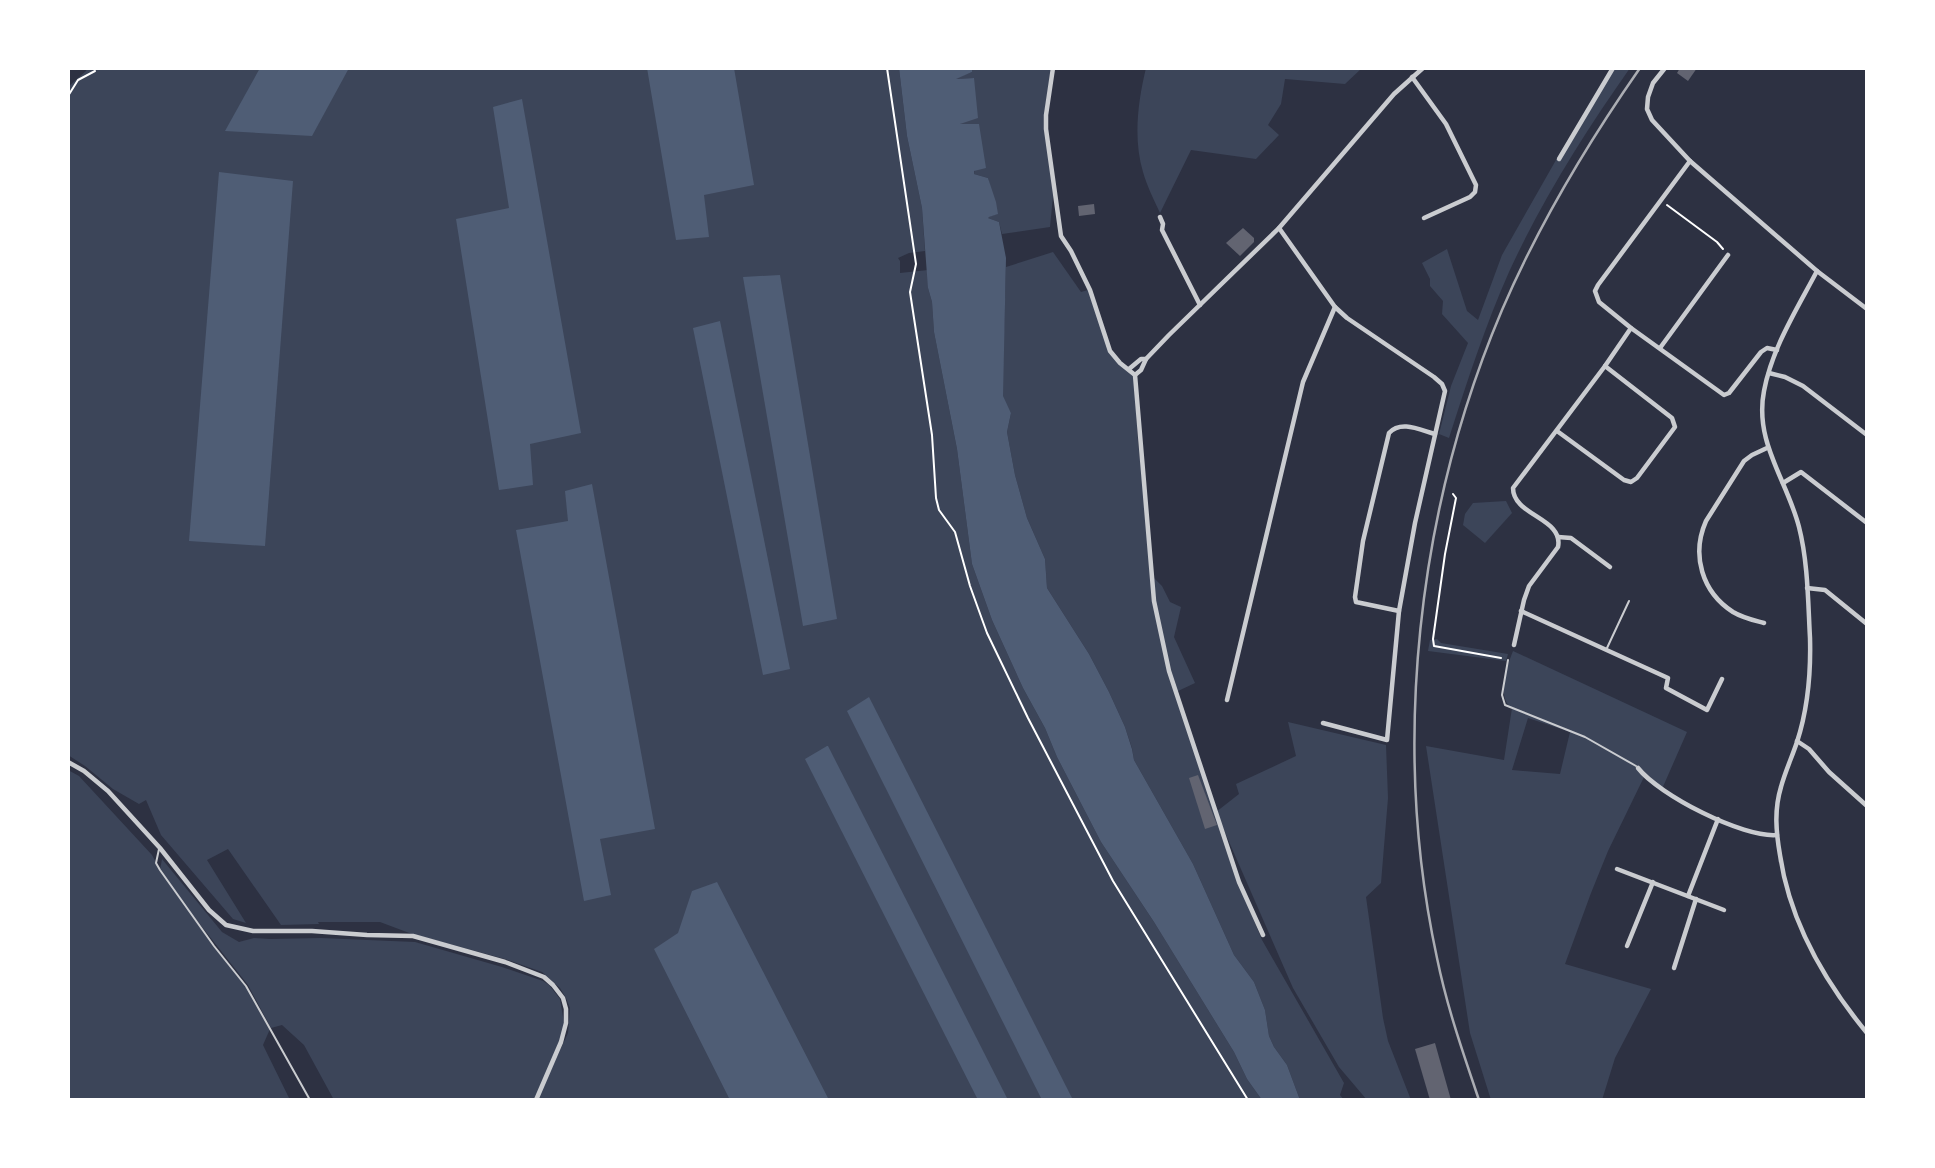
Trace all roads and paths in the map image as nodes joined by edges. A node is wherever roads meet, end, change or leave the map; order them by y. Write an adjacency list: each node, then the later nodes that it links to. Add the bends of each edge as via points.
1 (887, 68): 67 (path, via 916,264 910,292 939,510 955,532 987,633 1071,802 1139,926)
2 (1053, 68): 25 (street, via 1046,129 1061,236 1090,290 1110,351)
3 (1423, 68): 7 (street)
4 (1613, 68): 9 (street)
5 (1665, 68): 10 (street, via 1650,90 1647,109)
6 (95, 71): 8 (path, via 78,80)
7 (1412, 78): 13 (street, via 1446,124 1476,185 1469,197); 14 (street)
8 (68, 96)
9 (1559, 159)
10 (1690, 161): 11 (street); 16 (street)
11 (1661, 200): 15 (path); 20 (street, via 1595,291 1599,302)
12 (1160, 217): 17 (street, via 1162,230)
13 (1424, 218)
14 (1279, 229): 17 (street); 18 (street)
15 (1728, 255): 21 (street)
16 (1818, 271): 19 (street); 22 (street)
17 (1200, 305): 23 (street)
18 (1335, 307): 29 (street, via 1440,382 1445,391); 47 (street, via 1303,382)
19 (1867, 309)
20 (1631, 328): 21 (street); 24 (street)
21 (1660, 348): 22 (street, via 1724,396 1761,352)
22 (1777, 350): 26 (street)
23 (1146, 359): 25 (street); 27 (street)
24 (1605, 366): 28 (street); 28 (street, via 1672,418 1675,427 1631,482)
25 (1129, 369): 27 (street)
26 (1769, 373): 30 (street, via 1803,386); 31 (street, via 1762,414)
27 (1135, 375): 61 (street, via 1153,587 1169,671 1239,882)
28 (1557, 431): 35 (street, via 1513,493)
29 (1435, 434): 39 (street); 39 (street, via 1402,426 1390,431 1363,541 1356,602)
30 (1867, 435)
31 (1768, 448): 32 (street); 41 (street, via 1744,461 1706,521 1698,548 1700,568 1717,597 1735,613)
32 (1783, 483): 34 (street, via 1801,472); 37 (street, via 1799,526)
33 (1453, 494): 45 (path, via 1434,646)
34 (1867, 523)
35 (1558, 537): 36 (street, via 1571,538); 40 (street, via 1558,547 1529,586)
36 (1609, 567)
37 (1807, 588): 42 (street, via 1825,590); 49 (street, via 1810,679)
38 (1629, 601): 44 (lane)
39 (1399, 611): 48 (street, via 1387,740)
40 (1521, 611): 43 (street); 44 (street)
41 (1764, 623)
42 (1867, 624)
43 (1514, 645)
44 (1607, 649): 46 (street, via 1668,678 1666,688 1707,710)
45 (1508, 660): 51 (lane, via 1502,697 1505,705 1585,737)
46 (1722, 679)
47 (1227, 701)
48 (1323, 723)
49 (1797, 741): 52 (street); 54 (street, via 1777,805)
50 (68, 762): 55 (street, via 108,791)
51 (1638, 768): 53 (street, via 1662,789)
52 (1867, 806)
53 (1718, 819): 54 (street, via 1754,833); 58 (street)
54 (1777, 835): 64 (street, via 1787,888 1802,932 1823,974)
55 (160, 848): 65 (lane, via 156,863 160,870 246,986); 66 (street, via 226,925 253,931 413,936 544,977 562,998 565,1032)
56 (1617, 869): 57 (street)
57 (1653, 882): 58 (street); 62 (street)
58 (1688, 896): 59 (street)
59 (1696, 899): 60 (street); 63 (street)
60 (1724, 911)
61 (1263, 935)
62 (1627, 946)
63 (1674, 968)
64 (1867, 1033)
65 (310, 1100)
66 (536, 1100)
67 (1248, 1100)

